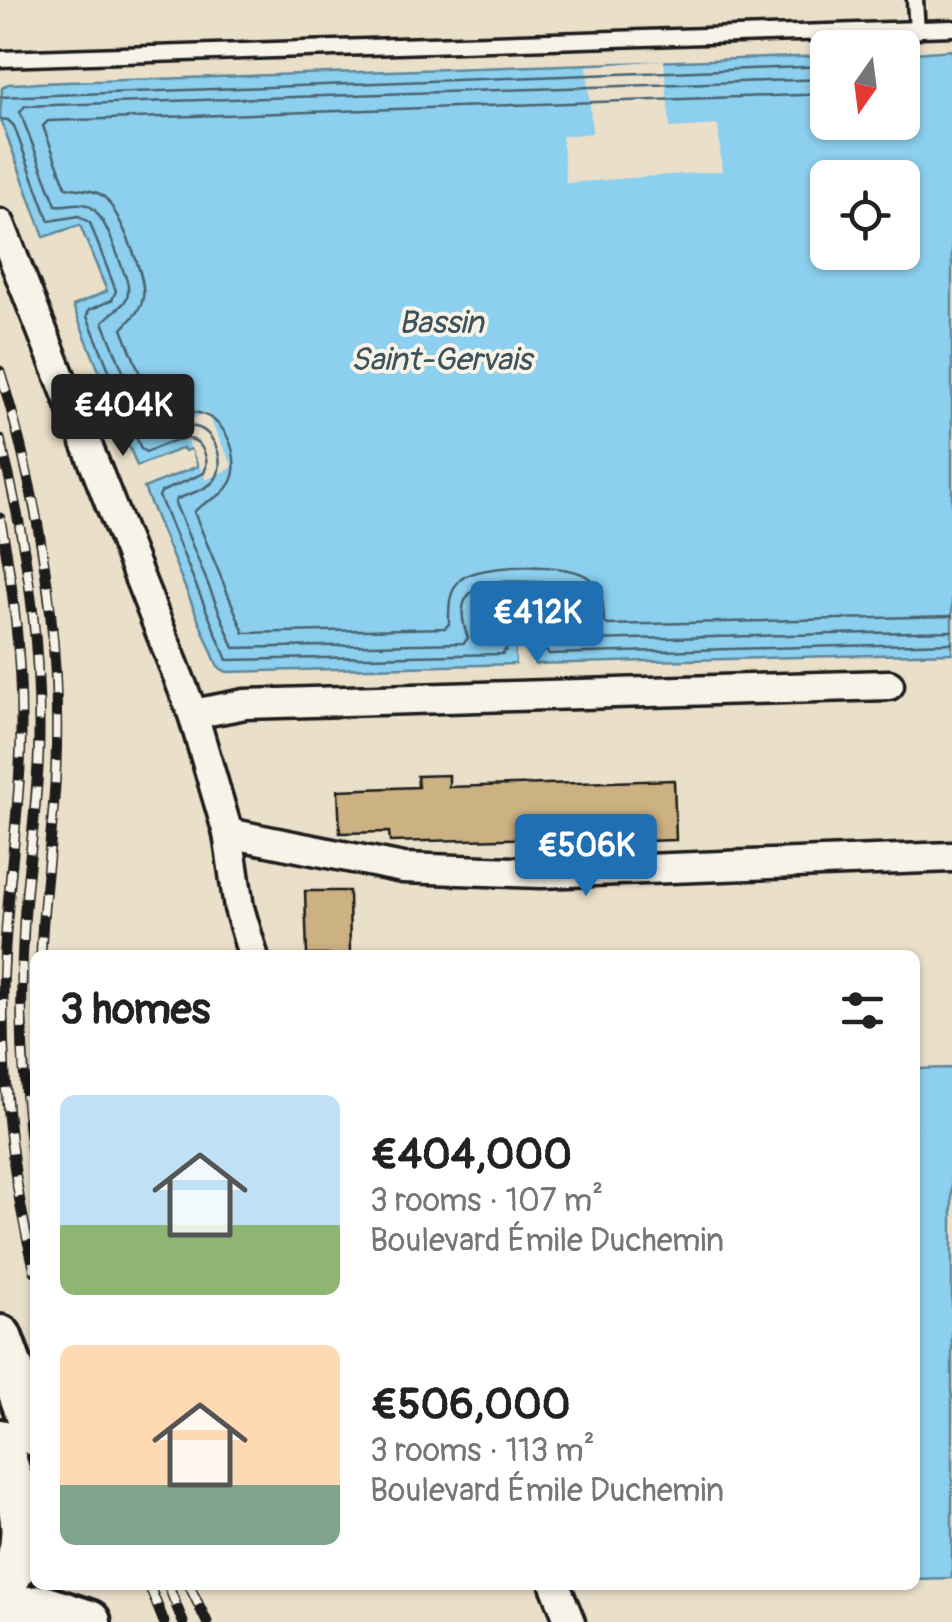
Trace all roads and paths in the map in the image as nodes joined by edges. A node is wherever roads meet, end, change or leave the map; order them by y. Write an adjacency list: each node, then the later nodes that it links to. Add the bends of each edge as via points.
1 (916, 0): 3 (lane)
2 (952, 28): 4 (lane)
3 (918, 30)
4 (920, 31)
5 (810, 34): 6 (lane)
6 (0, 59)
7 (0, 224): 9 (street)
8 (889, 685): 9 (street, via 245,704)
9 (193, 714): 10 (street)
10 (228, 833): 11 (street, via 422,869 541,873); 12 (street)
11 (952, 858)
12 (252, 950)
13 (0, 1337): 14 (main road)
14 (30, 1420)
15 (0, 1426): 17 (main road)
16 (0, 1440): 20 (main road, via 22,1540 20,1560)
17 (30, 1465)
18 (85, 1590): 22 (main road)
19 (557, 1590): 23 (street)
20 (0, 1593)
21 (0, 1611): 22 (main road, via 43,1607)
22 (92, 1622)
23 (570, 1622)

